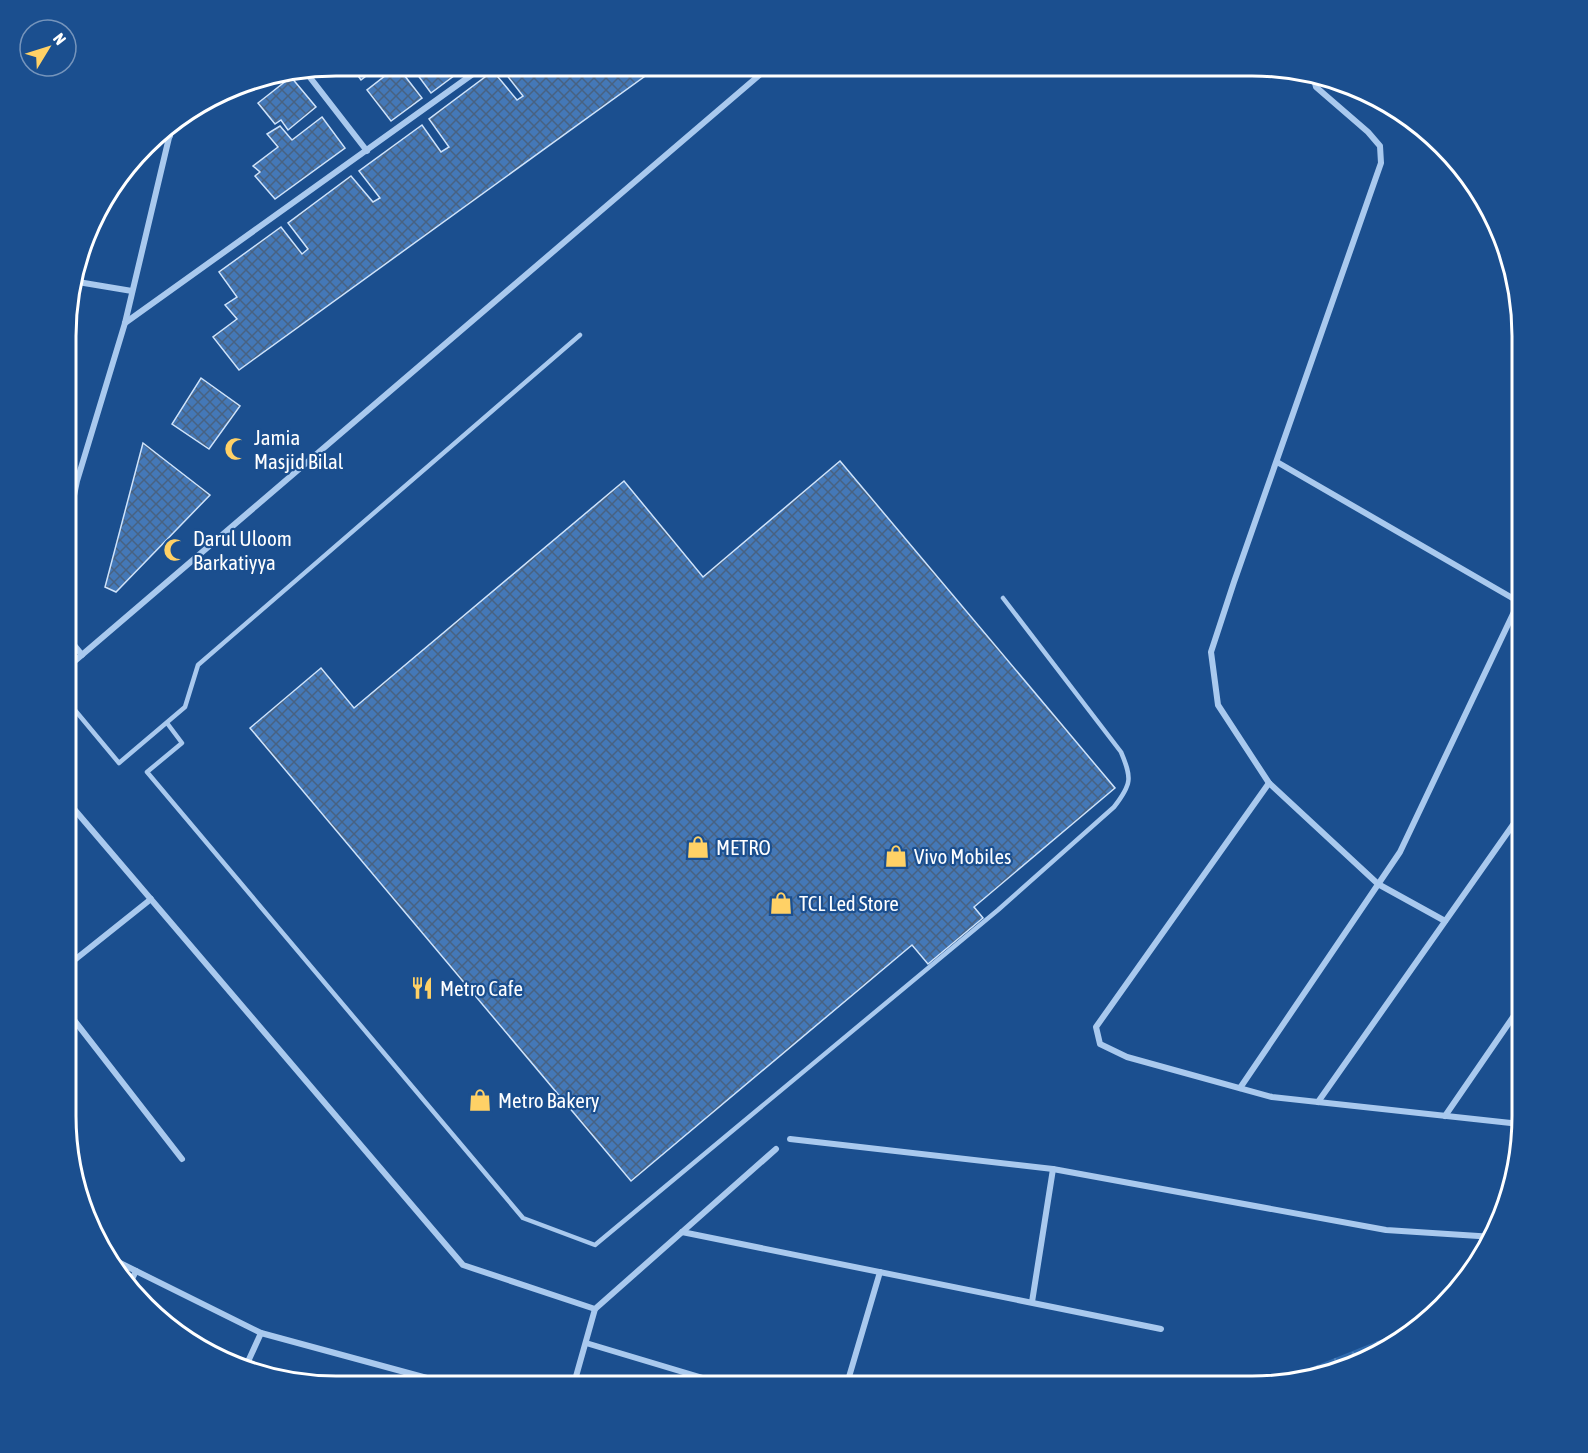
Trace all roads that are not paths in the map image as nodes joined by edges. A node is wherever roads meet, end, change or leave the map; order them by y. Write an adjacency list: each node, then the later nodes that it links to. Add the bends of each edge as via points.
1 (470, 76): 6 (street)
2 (758, 76): 17 (street)
3 (310, 78): 6 (street)
4 (1315, 84): 11 (street, via 1380,146 1381,163)
5 (170, 136): 8 (street)
6 (367, 151): 9 (street)
7 (82, 283): 8 (street)
8 (132, 291): 9 (street)
9 (125, 323): 12 (street)
10 (580, 335): 20 (lane, via 198,665 186,707)
11 (1277, 462): 13 (street); 21 (street, via 1211,652 1218,705)
12 (76, 475)
13 (1512, 595)
14 (1003, 598): 20 (lane, via 1121,752 1129,772 1126,792 998,909 595,1245 523,1218 147,772 182,743)
15 (1512, 617): 24 (street, via 1400,852)
16 (76, 648): 17 (street)
17 (82, 655): 18 (street)
18 (76, 660)
19 (76, 711): 20 (lane, via 119,763)
20 (166, 723)
21 (1269, 783): 24 (street); 30 (street, via 1096,1027 1100,1044 1127,1057)
22 (76, 811): 25 (street)
23 (1512, 826): 26 (street)
24 (1378, 884): 26 (street); 30 (street)
25 (151, 899): 27 (street); 45 (street, via 463,1265)
26 (1445, 921): 31 (street)
27 (76, 960)
28 (1512, 1019): 32 (street)
29 (76, 1023): 36 (street)
30 (1240, 1088): 31 (street, via 1272,1097)
31 (1318, 1102): 32 (street)
32 (1445, 1116): 33 (street)
33 (1512, 1123)
34 (790, 1139): 37 (street)
35 (776, 1149): 38 (street)
36 (182, 1159)
37 (1053, 1169): 39 (street, via 1386,1230); 44 (street)
38 (682, 1232): 42 (street); 45 (street)
39 (1482, 1236)
40 (122, 1264): 41 (street)
41 (136, 1271): 43 (street); 47 (street)
42 (880, 1272): 44 (street); 53 (street)
43 (133, 1278)
44 (1032, 1302): 46 (street)
45 (595, 1309): 48 (street)
46 (1161, 1329)
47 (261, 1334): 49 (street); 50 (street)
48 (586, 1343): 51 (street); 52 (street)
49 (248, 1361)
50 (419, 1376)
51 (576, 1376)
52 (696, 1376)
53 (849, 1376)

